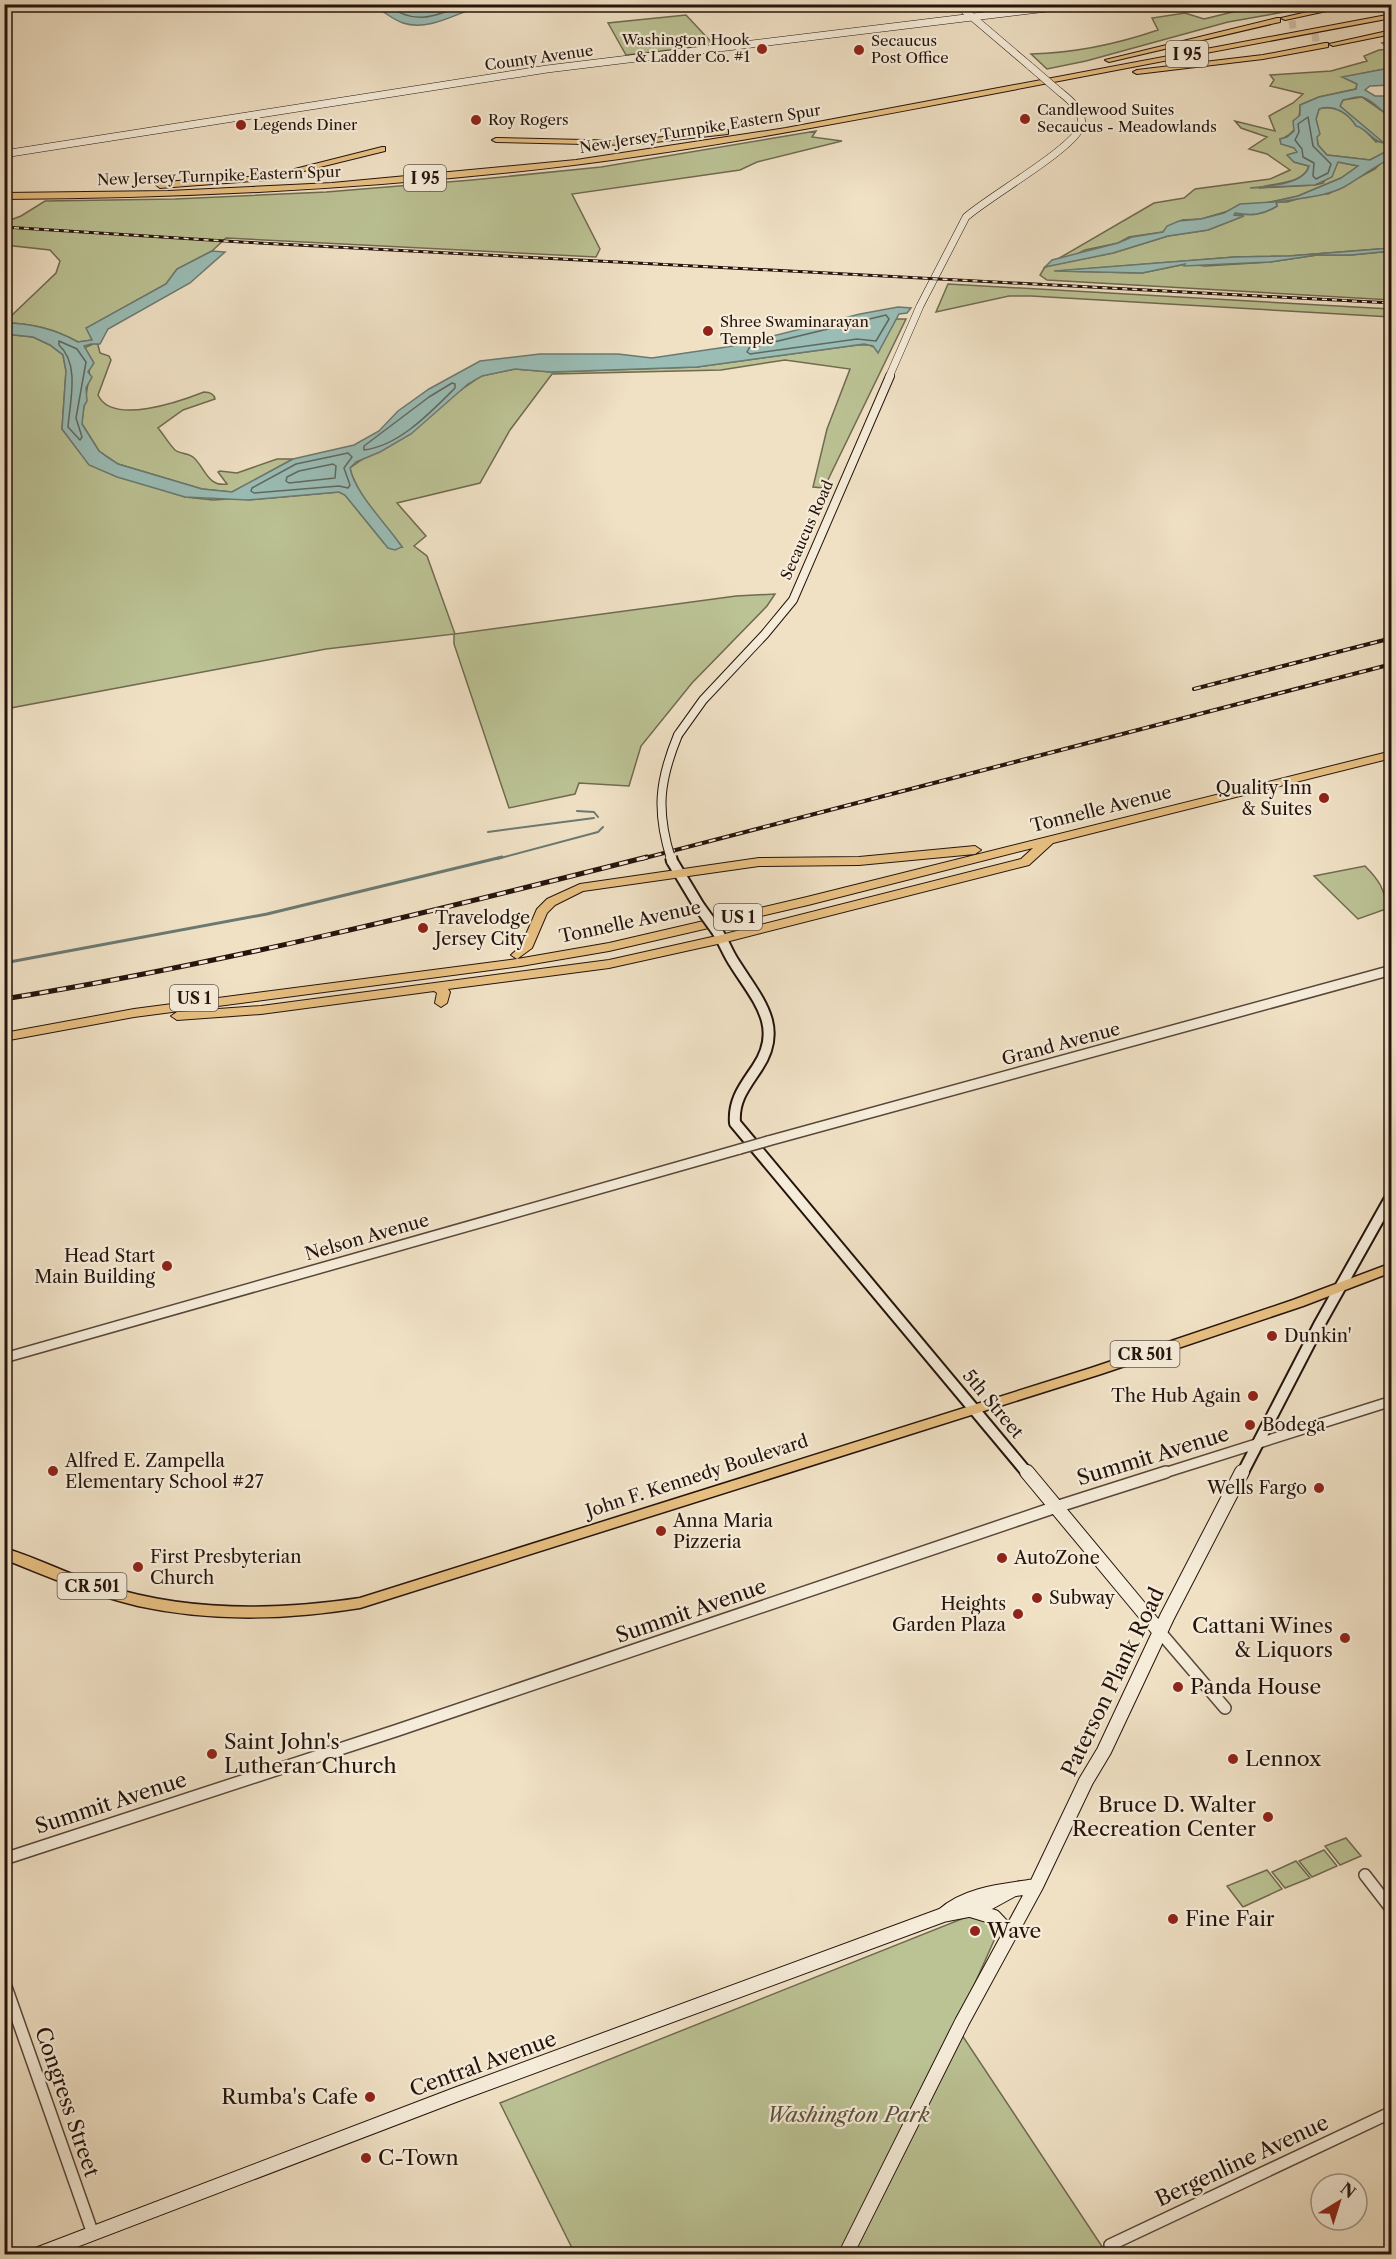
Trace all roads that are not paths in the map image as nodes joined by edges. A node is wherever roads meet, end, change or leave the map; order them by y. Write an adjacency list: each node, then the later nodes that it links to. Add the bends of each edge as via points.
1 (957, 4): 8 (main road, Secaucus Road)
2 (1080, 4): 8 (main road, County Avenue)
3 (1349, 4): 6 (highway)
4 (1356, 4): 6 (highway)
5 (1392, 7): 9 (highway)
6 (1338, 8): 9 (highway)
7 (1392, 14): 13 (highway, New Jersey Turnpike Eastern Spur / I 95); 14 (highway, New Jersey Turnpike Eastern Spur / I 95)
8 (972, 17): 19 (main road, County Avenue, via 562,67); 27 (main road, Secaucus Road, bridge, via 1060,92 1076,108 1081,126 1071,141 966,217 920,306 793,600 678,735 665,764 659,807 662,833)
9 (1287, 22): 12 (highway); 12 (highway)
10 (1392, 22): 14 (highway)
11 (1392, 32): 15 (highway, via 1256,58 1084,80)
12 (1176, 44): 13 (highway)
13 (1001, 85): 16 (highway, New Jersey Turnpike Eastern Spur / I 95)
14 (983, 93): 15 (highway, New Jersey Turnpike Eastern Spur / I 95)
15 (841, 119): 22 (highway, New Jersey Turnpike Eastern Spur / I 95, via 659,151 443,177 222,192)
16 (765, 127): 17 (highway, via 635,142); 20 (highway, New Jersey Turnpike Eastern Spur / I 95, via 619,150 442,171 280,183)
17 (499, 137)
18 (382, 149): 20 (highway, via 267,178)
19 (4, 155)
20 (79, 189): 21 (highway, New Jersey Turnpike Eastern Spur / I 95)
21 (4, 190)
22 (4, 196)
23 (1392, 747): 26 (highway, Tonnelle Avenue / US 1)
24 (1392, 754): 25 (highway, Tonnelle Avenue / US 1)
25 (1050, 840): 28 (highway, via 1025,862); 33 (highway, Tonnelle Avenue / US 1, via 609,947)
26 (975, 850): 27 (highway, via 903,858 742,864); 29 (highway, Tonnelle Avenue / US 1, via 609,939)
27 (678, 873): 28 (main road, Secaucus Road, bridge); 29 (highway, via 580,888 565,894 541,912 526,948)
28 (719, 935): 31 (highway, via 609,964); 36 (main road, Secaucus Road, via 764,1013 769,1033 768,1048 737,1101)
29 (517, 954): 34 (highway, Tonnelle Avenue / US 1, via 117,1008)
30 (1392, 970): 37 (street, Grand Avenue, bridge)
31 (436, 987): 32 (highway, via 444,992); 33 (highway, via 261,1010)
32 (441, 1002)
33 (73, 1023): 35 (highway, Tonnelle Avenue / US 1)
34 (4, 1030)
35 (4, 1037)
36 (735, 1123): 43 (main road, 5th Street)
37 (740, 1149): 41 (street, Nelson Avenue)
38 (1392, 1195): 40 (main road, Paterson Plank Road)
39 (1392, 1267): 40 (main road, John F. Kennedy Boulevard / CR 501)
40 (1340, 1288): 43 (main road, John F. Kennedy Boulevard / CR 501); 44 (main road, Paterson Plank Road)
41 (4, 1358)
42 (1392, 1401): 44 (street, Summit Avenue)
43 (974, 1409): 45 (main road, 5th Street); 46 (main road, John F. Kennedy Boulevard / CR 501, via 386,1597 338,1607 258,1614 181,1609 126,1597)
44 (1257, 1444): 45 (street, Summit Avenue); 47 (main road, Paterson Plank Road)
45 (1056, 1507): 47 (main road, 5th Street); 49 (street, Summit Avenue)
46 (4, 1553)
47 (1160, 1632): 48 (street, 5th Street); 51 (main road, Paterson Plank Road)
48 (1225, 1708)
49 (4, 1859)
50 (1365, 1875): 54 (street)
51 (1036, 1886): 52 (main road, Central Avenue); 56 (main road, Paterson Plank Road)
52 (1012, 1890): 53 (main road, Central Avenue); 55 (main road, Central Avenue, via 991,1892)
53 (970, 1910): 55 (main road, Central Avenue); 56 (main road, via 983,1911)
54 (1392, 1910)
55 (943, 1915): 59 (main road, Central Avenue)
56 (1010, 1934): 63 (main road, Paterson Plank Road)
57 (4, 1981): 59 (street, Congress Street)
58 (1392, 2112): 60 (street, Bergenline Avenue)
59 (93, 2234): 61 (main road, Central Avenue)
60 (1113, 2249)
61 (58, 2251): 62 (main road, Central Avenue)
62 (39, 2254)
63 (846, 2254)

